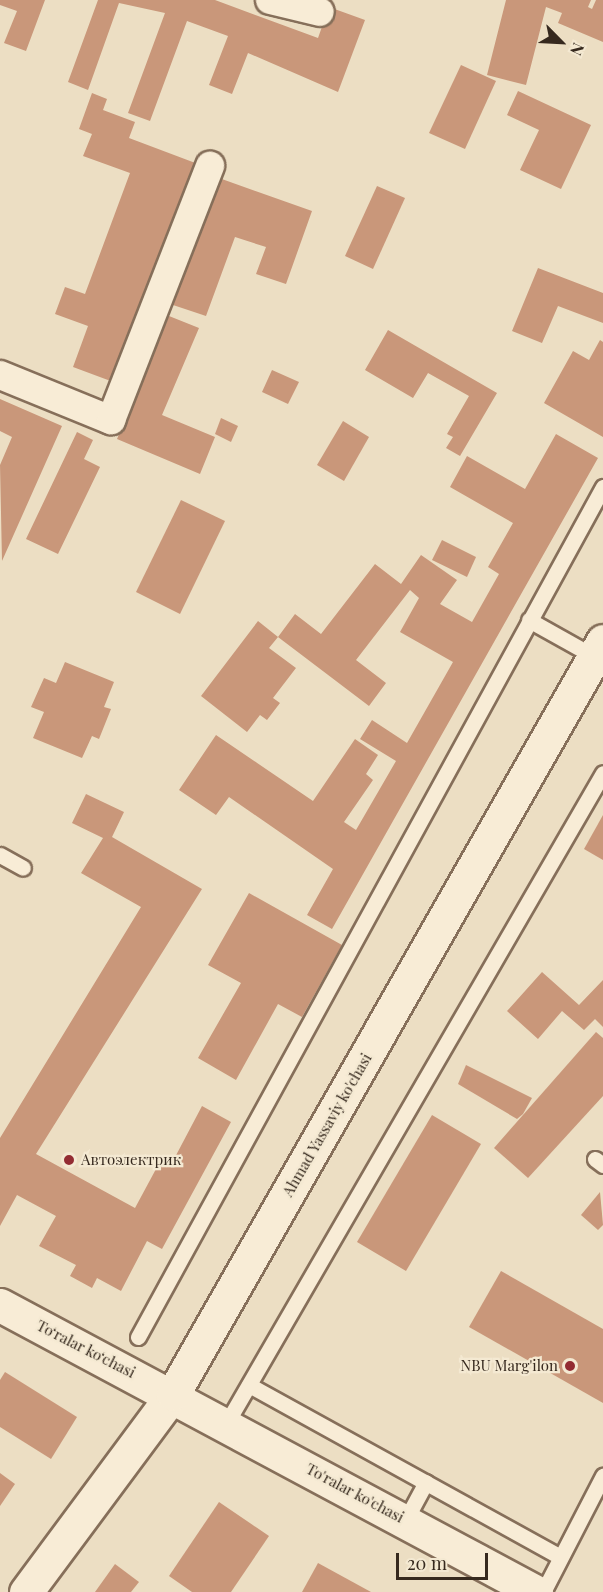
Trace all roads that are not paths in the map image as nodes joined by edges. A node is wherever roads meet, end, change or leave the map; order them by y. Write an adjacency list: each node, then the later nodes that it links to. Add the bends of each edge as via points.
1 (270, 0): 2 (street)
2 (320, 12)
3 (210, 166): 4 (street, via 111,420)
4 (0, 375)
5 (603, 487): 6 (lane)
6 (529, 620): 7 (lane); 12 (lane)
7 (600, 653): 14 (main road, Ahmad Yassaviy ko'chasi)
8 (603, 773): 13 (lane)
9 (0, 855): 10 (lane)
10 (22, 868)
11 (0, 1305): 14 (main road, Toʻralar koʻchasi)
12 (138, 1336)
13 (249, 1384): 15 (lane); 17 (lane)
14 (173, 1394): 15 (main road, To'ralar ko'chasi); 20 (main road, Ahmad Yassaviy ko'chasi)
15 (226, 1424): 18 (main road, To'ralar ko'chasi)
16 (603, 1476): 19 (lane)
17 (426, 1482): 18 (lane); 19 (lane)
18 (405, 1521): 21 (main road, To'ralar ko'chasi)
19 (560, 1557): 22 (lane)
20 (26, 1592)
21 (536, 1592)
22 (543, 1592)

